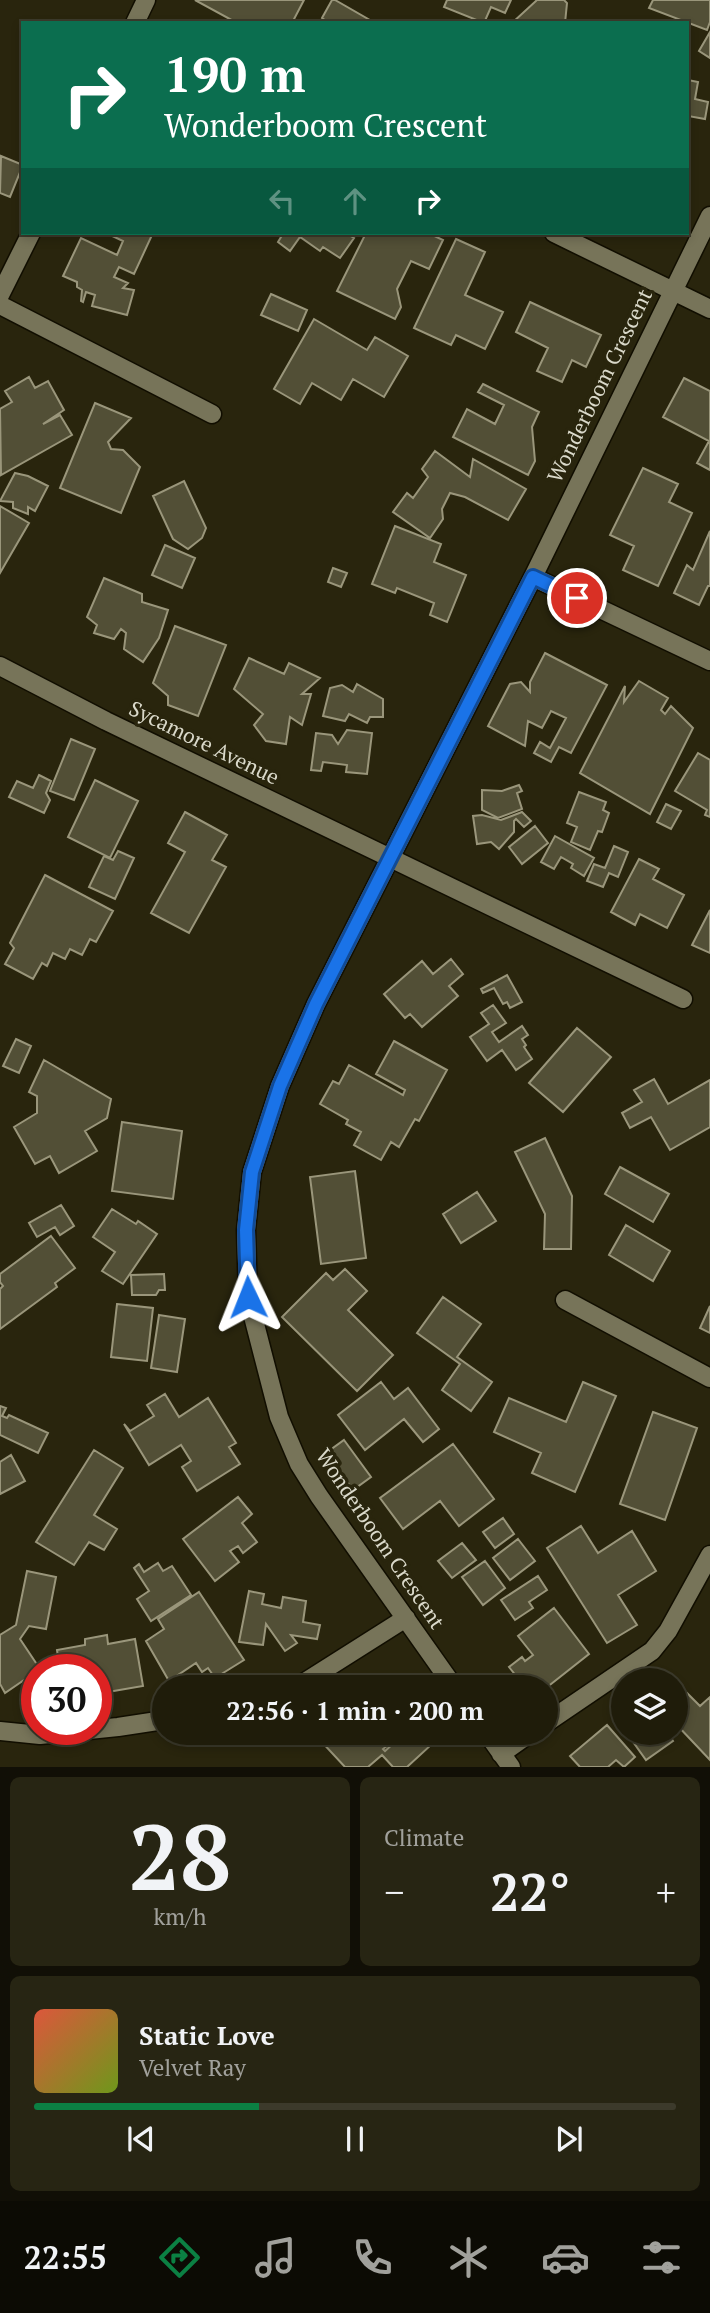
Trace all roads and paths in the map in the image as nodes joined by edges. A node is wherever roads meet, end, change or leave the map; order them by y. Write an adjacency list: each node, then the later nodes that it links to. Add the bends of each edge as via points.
1 (146, 0): 2 (street)
2 (136, 21)
3 (710, 215): 6 (street, Wonderboom Crescent)
4 (30, 235): 7 (street)
5 (558, 235): 6 (street)
6 (672, 291): 9 (street); 11 (street, Wonderboom Crescent)
7 (0, 295)
8 (0, 305): 10 (street)
9 (710, 309)
10 (212, 414)
11 (533, 577): 12 (street); 14 (street, Wonderboom Crescent)
12 (710, 661)
13 (0, 666): 14 (street, Sycamore Avenue)
14 (390, 859): 15 (street); 19 (street, Wonderboom Crescent, via 280,1086 252,1172 246,1268 248,1297 279,1416 299,1464)
15 (683, 999)
16 (565, 1300): 17 (street)
17 (710, 1378)
18 (710, 1555): 22 (street, via 652,1651)
19 (406, 1618): 20 (street); 21 (street, Wonderboom Crescent)
20 (316, 1675)
21 (446, 1675)
22 (558, 1715)
23 (152, 1722): 24 (street, via 40,1735)
24 (0, 1731)
25 (495, 1745): 27 (street)
26 (520, 1745): 27 (street)
27 (506, 1760)

